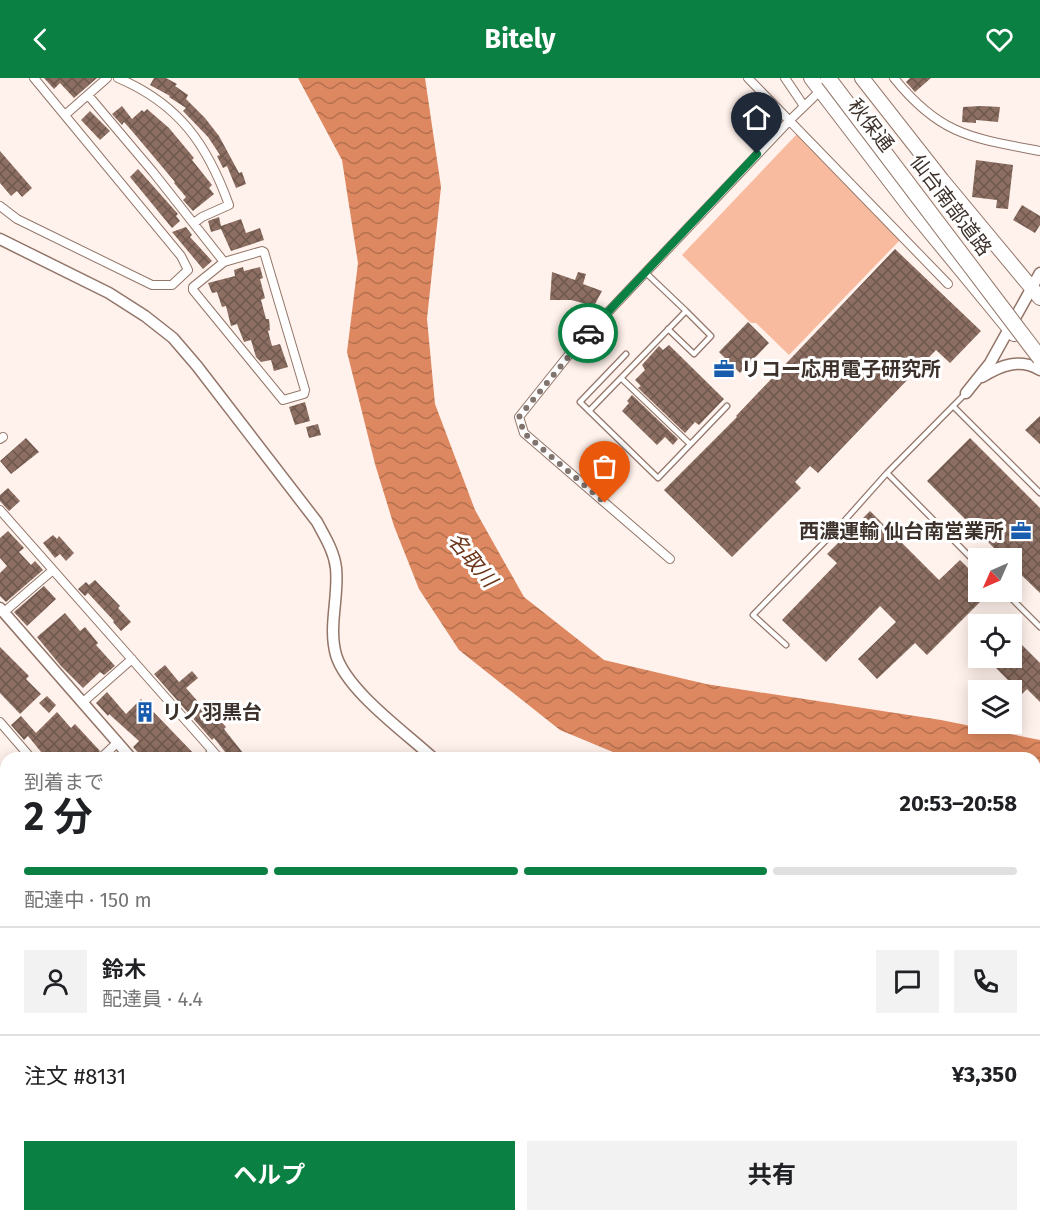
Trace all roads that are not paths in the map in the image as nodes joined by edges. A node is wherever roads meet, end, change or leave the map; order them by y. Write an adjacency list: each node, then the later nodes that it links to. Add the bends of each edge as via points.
1 (34, 78): 13 (street)
2 (107, 78): 11 (street)
3 (118, 78): 17 (street, via 167,106 208,154 229,205)
4 (748, 78): 14 (street)
5 (785, 78): 12 (street)
6 (811, 78): 10 (highway, 秋保通)
7 (833, 78): 10 (highway)
8 (862, 78): 23 (highway, 秋保通)
9 (894, 78): 15 (street, via 915,103 943,125 987,141)
10 (824, 84): 12 (street); 26 (highway, 秋保通, via 912,210); 28 (highway, 仙台南部道路, bridge)
11 (88, 94): 13 (street); 17 (street)
12 (804, 106): 14 (street)
13 (65, 115): 16 (street, via 182,256 186,273 172,285 152,285 17,219)
14 (789, 121): 20 (street); 22 (street)
15 (1040, 151)
16 (0, 206)
17 (194, 223): 19 (street)
18 (0, 239): 55 (street, via 109,292 173,338 197,366 317,522 331,549 336,568 332,627 336,655 346,676)
19 (224, 262): 19 (street, via 264,252 304,394 280,399 193,290)
20 (645, 272): 24 (lane); 41 (street, via 575,347 519,417 524,433)
21 (1040, 273): 23 (street)
22 (948, 284)
23 (1035, 293): 26 (street)
24 (686, 311): 25 (lane); 25 (lane, via 711,336 694,354)
25 (668, 329): 30 (lane)
26 (1009, 329): 28 (highway, 秋保通); 31 (street)
27 (626, 354): 35 (lane, via 580,402)
28 (1040, 360)
29 (1040, 370): 31 (street, via 1014,363)
30 (621, 378): 35 (lane); 36 (lane)
31 (978, 380): 32 (street)
32 (966, 393): 34 (lane)
33 (727, 406): 36 (lane)
34 (953, 406): 37 (lane); 38 (lane)
35 (589, 411): 36 (lane, via 658,478)
36 (690, 444)
37 (887, 473): 40 (lane); 46 (lane, via 753,615)
38 (1040, 493)
39 (0, 510): 42 (street)
40 (968, 555)
41 (670, 559)
42 (53, 570): 44 (street); 47 (street)
43 (1015, 602): 45 (lane)
44 (2, 610): 48 (street)
45 (1040, 627)
46 (786, 645)
47 (132, 659): 48 (street); 54 (street)
48 (82, 703): 50 (street)
49 (0, 722): 51 (street)
50 (118, 742): 52 (street); 53 (street)
51 (26, 752)
52 (107, 752)
53 (126, 752)
54 (210, 752)
55 (426, 752)

